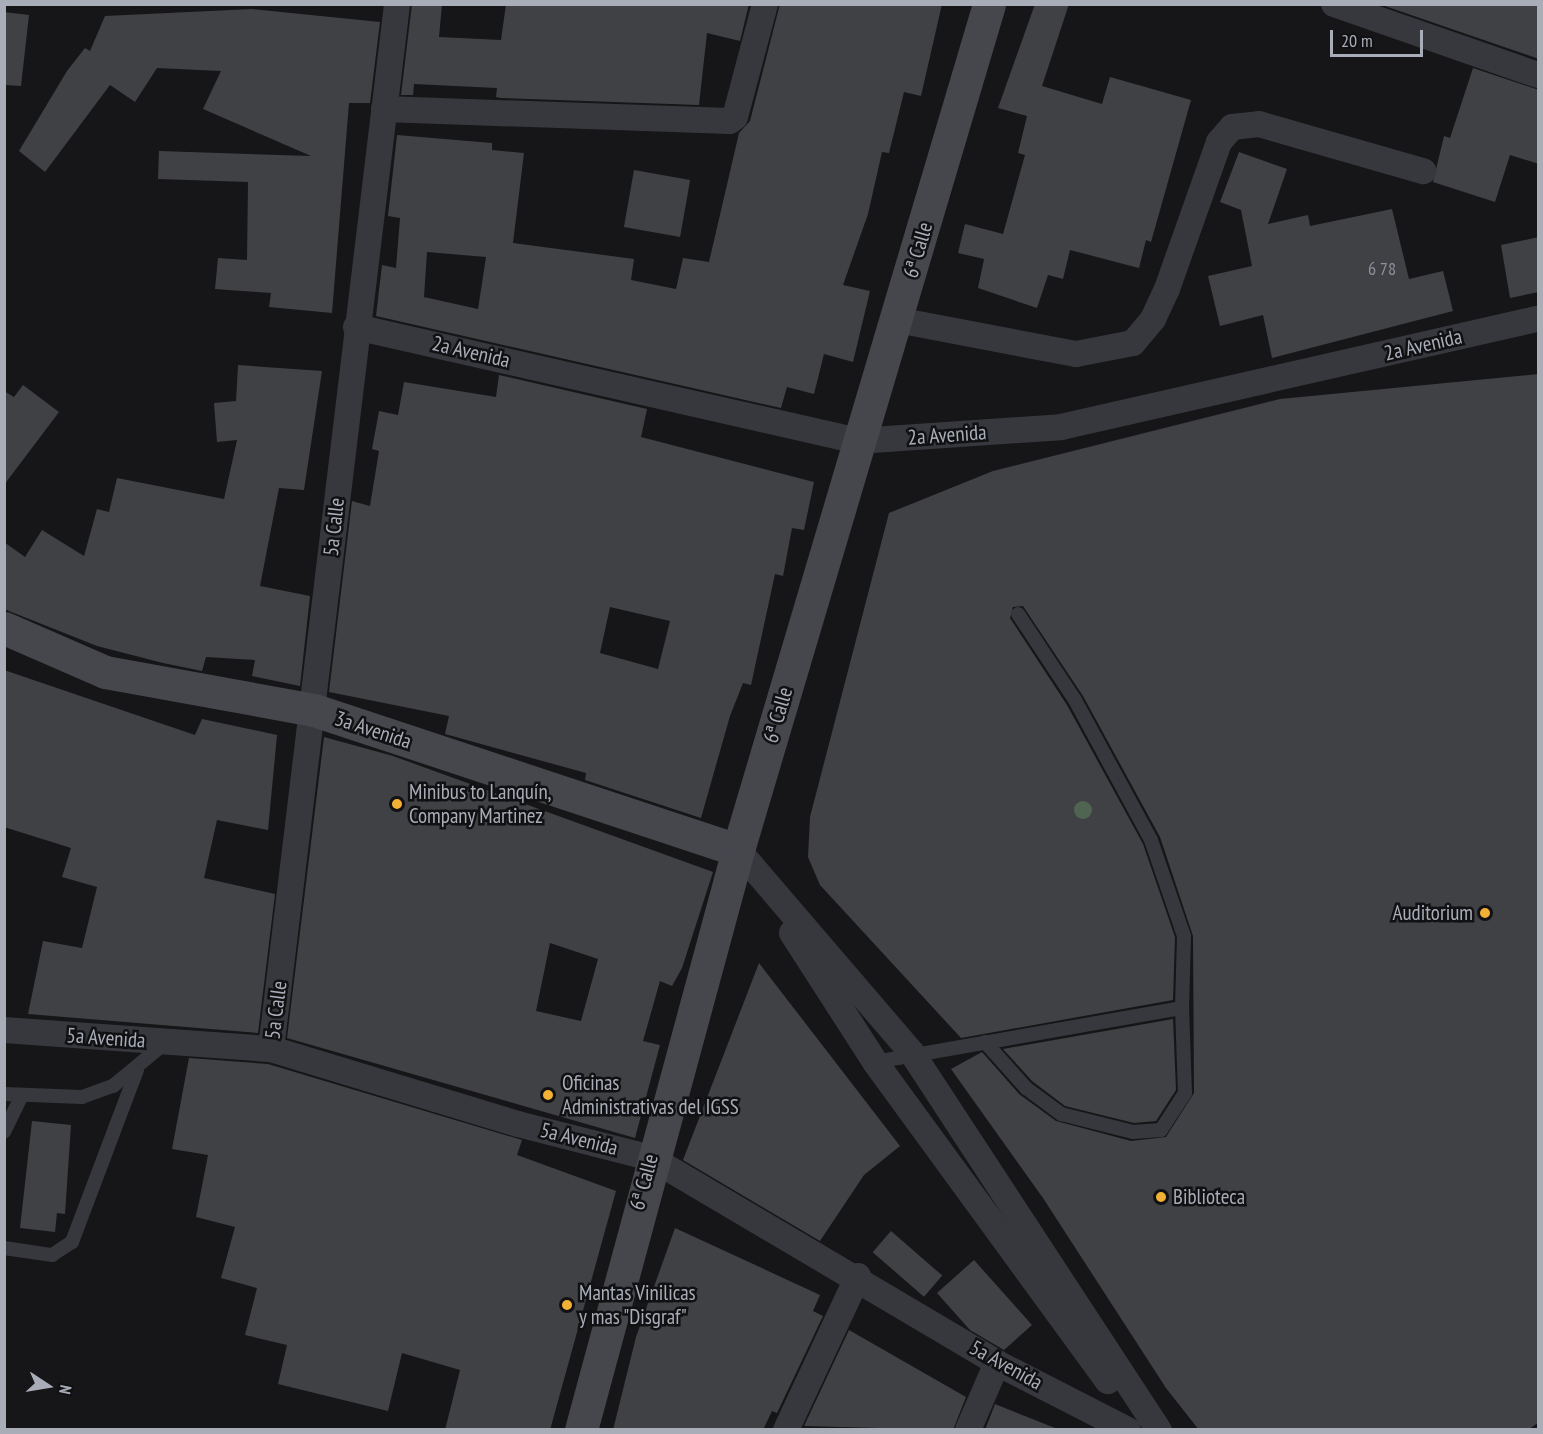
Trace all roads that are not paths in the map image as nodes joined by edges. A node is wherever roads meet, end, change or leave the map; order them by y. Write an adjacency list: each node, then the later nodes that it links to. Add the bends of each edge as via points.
1 (397, 4): 6 (street, 5a Calle)
2 (765, 4): 6 (street, via 735,117 730,120)
3 (989, 4): 9 (main road, 6ª Calle)
4 (1334, 4): 5 (street)
5 (1539, 75)
6 (384, 109): 10 (street, 5a Calle)
7 (1423, 171): 9 (street, via 1258,124 1232,127 1219,142 1153,320 1132,343 1076,354)
8 (1539, 319): 11 (street, 2a Avenida, via 1061,427)
9 (897, 320): 11 (main road, 6ª Calle)
10 (356, 327): 11 (street, 2a Avenida); 14 (street, 5a Calle)
11 (858, 441): 15 (main road, 6ª Calle)
12 (1018, 614): 16 (lane, via 1075,700 1151,840 1184,936)
13 (4, 628): 14 (main road, 3a Avenida, via 105,672)
14 (314, 710): 15 (main road, 3a Avenida); 20 (street, 5a Calle)
15 (738, 850): 21 (street); 22 (street); 27 (main road, 6ª Calle)
16 (1182, 1008): 18 (lane); 18 (lane, via 1185,1093 1161,1131 1133,1132 1061,1114 1026,1088)
17 (4, 1030): 19 (street, 5a Avenida)
18 (985, 1042): 21 (lane)
19 (165, 1043): 20 (street, 5a Avenida); 23 (lane)
20 (271, 1050): 27 (street, 5a Avenida, via 518,1124)
21 (912, 1053): 22 (lane); 36 (street)
22 (875, 1062): 35 (street)
23 (137, 1070): 25 (lane, via 82,1097); 28 (lane, via 72,1242 52,1255)
24 (4, 1094): 25 (lane)
25 (22, 1095): 26 (lane)
26 (4, 1132)
27 (651, 1158): 29 (street, 5a Avenida); 31 (main road, 6ª Calle)
28 (4, 1248)
29 (858, 1276): 30 (street, 5a Avenida); 32 (street)
30 (997, 1362): 33 (street); 34 (street, 5a Avenida)
31 (580, 1430)
32 (786, 1430)
33 (968, 1430)
34 (1128, 1430)
35 (1143, 1430)
36 (1159, 1430)

